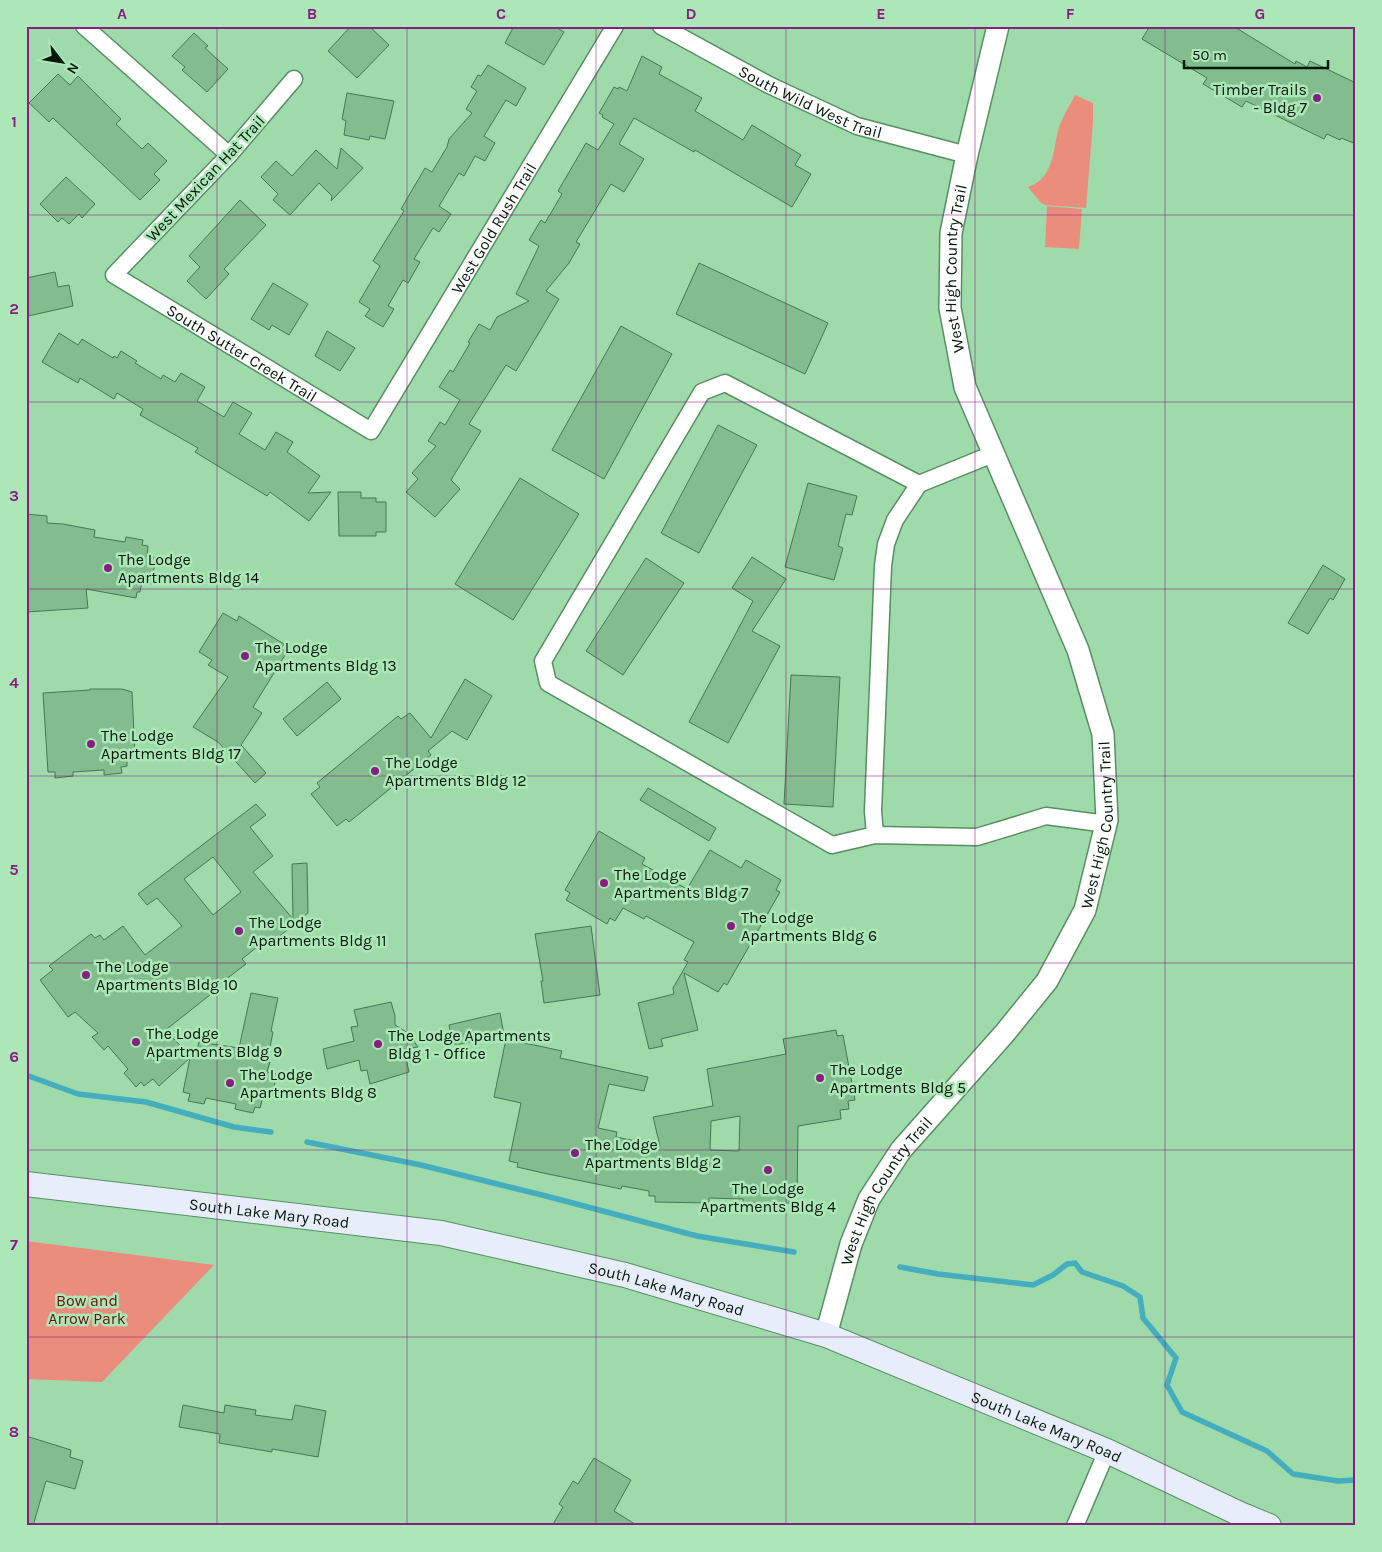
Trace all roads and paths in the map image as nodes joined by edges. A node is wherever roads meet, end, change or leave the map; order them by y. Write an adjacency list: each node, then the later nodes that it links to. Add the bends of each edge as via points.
1 (84, 26): 6 (street)
2 (615, 26): 9 (street, West Gold Rush Trail)
3 (661, 26): 7 (street, South Wild West Trail, via 769,85 857,126)
4 (998, 26): 7 (street, West High Country Trail)
5 (294, 79): 6 (street, West Mexican Hat Trail)
6 (229, 155): 8 (street, West Mexican Hat Trail)
7 (967, 155): 10 (street, West High Country Trail, via 951,233 950,308 965,387)
8 (114, 275): 9 (street, South Sutter Creek Trail)
9 (371, 431)
10 (993, 454): 11 (street); 12 (street, West High Country Trail, via 1078,650 1103,734)
11 (919, 484): 13 (street, via 896,520 886,544 883,566 873,811); 13 (street, via 725,382 702,392 543,662 548,684 832,845)
12 (1106, 824): 13 (street, via 1046,816 977,837); 15 (street, West High Country Trail, via 1085,910 1046,981 902,1150 869,1199 851,1244)
13 (875, 836)
14 (26, 1184): 15 (main road, South Lake Mary Road, via 441,1233 625,1275)
15 (826, 1335): 16 (main road, South Lake Mary Road)
16 (1107, 1451): 17 (street); 18 (main road, South Lake Mary Road)
17 (1075, 1526)
18 (1269, 1526)

